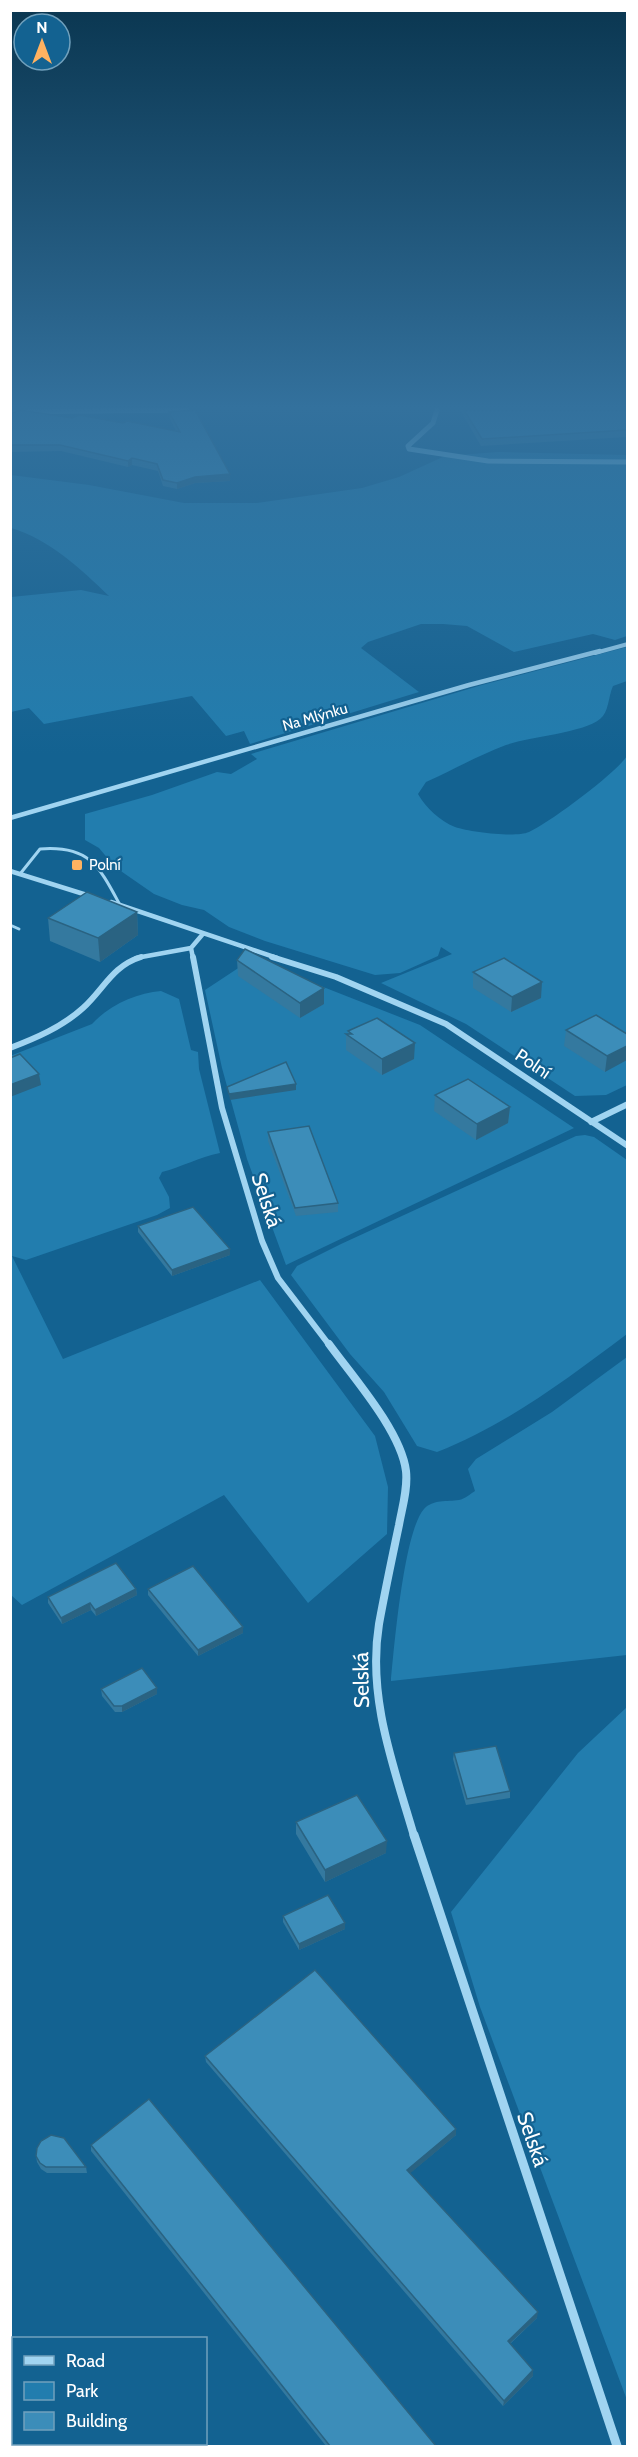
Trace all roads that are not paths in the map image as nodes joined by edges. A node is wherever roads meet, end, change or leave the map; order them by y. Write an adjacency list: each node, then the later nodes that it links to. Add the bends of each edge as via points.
1 (627, 644): 2 (street, Na Mlýnku, via 470,685)
2 (10, 818)
3 (10, 871): 4 (street)
4 (20, 874): 5 (street); 7 (lane, via 40,849 62,846 86,852)
5 (94, 898)
6 (103, 900): 7 (street, Polní)
7 (120, 905): 10 (street, Polní)
8 (10, 925): 9 (lane)
9 (19, 929)
10 (202, 935): 11 (street); 14 (street, Polní, via 336,977 446,1024)
11 (191, 948): 12 (street, via 139,958 120,966 66,1022); 16 (street, Selská, via 224,1118 267,1258 378,1409 403,1459 404,1498 379,1626 380,1720 430,1889)
12 (10, 1048)
13 (627, 1104): 14 (street)
14 (591, 1122): 15 (street, Polní)
15 (627, 1146)
16 (617, 2446)

